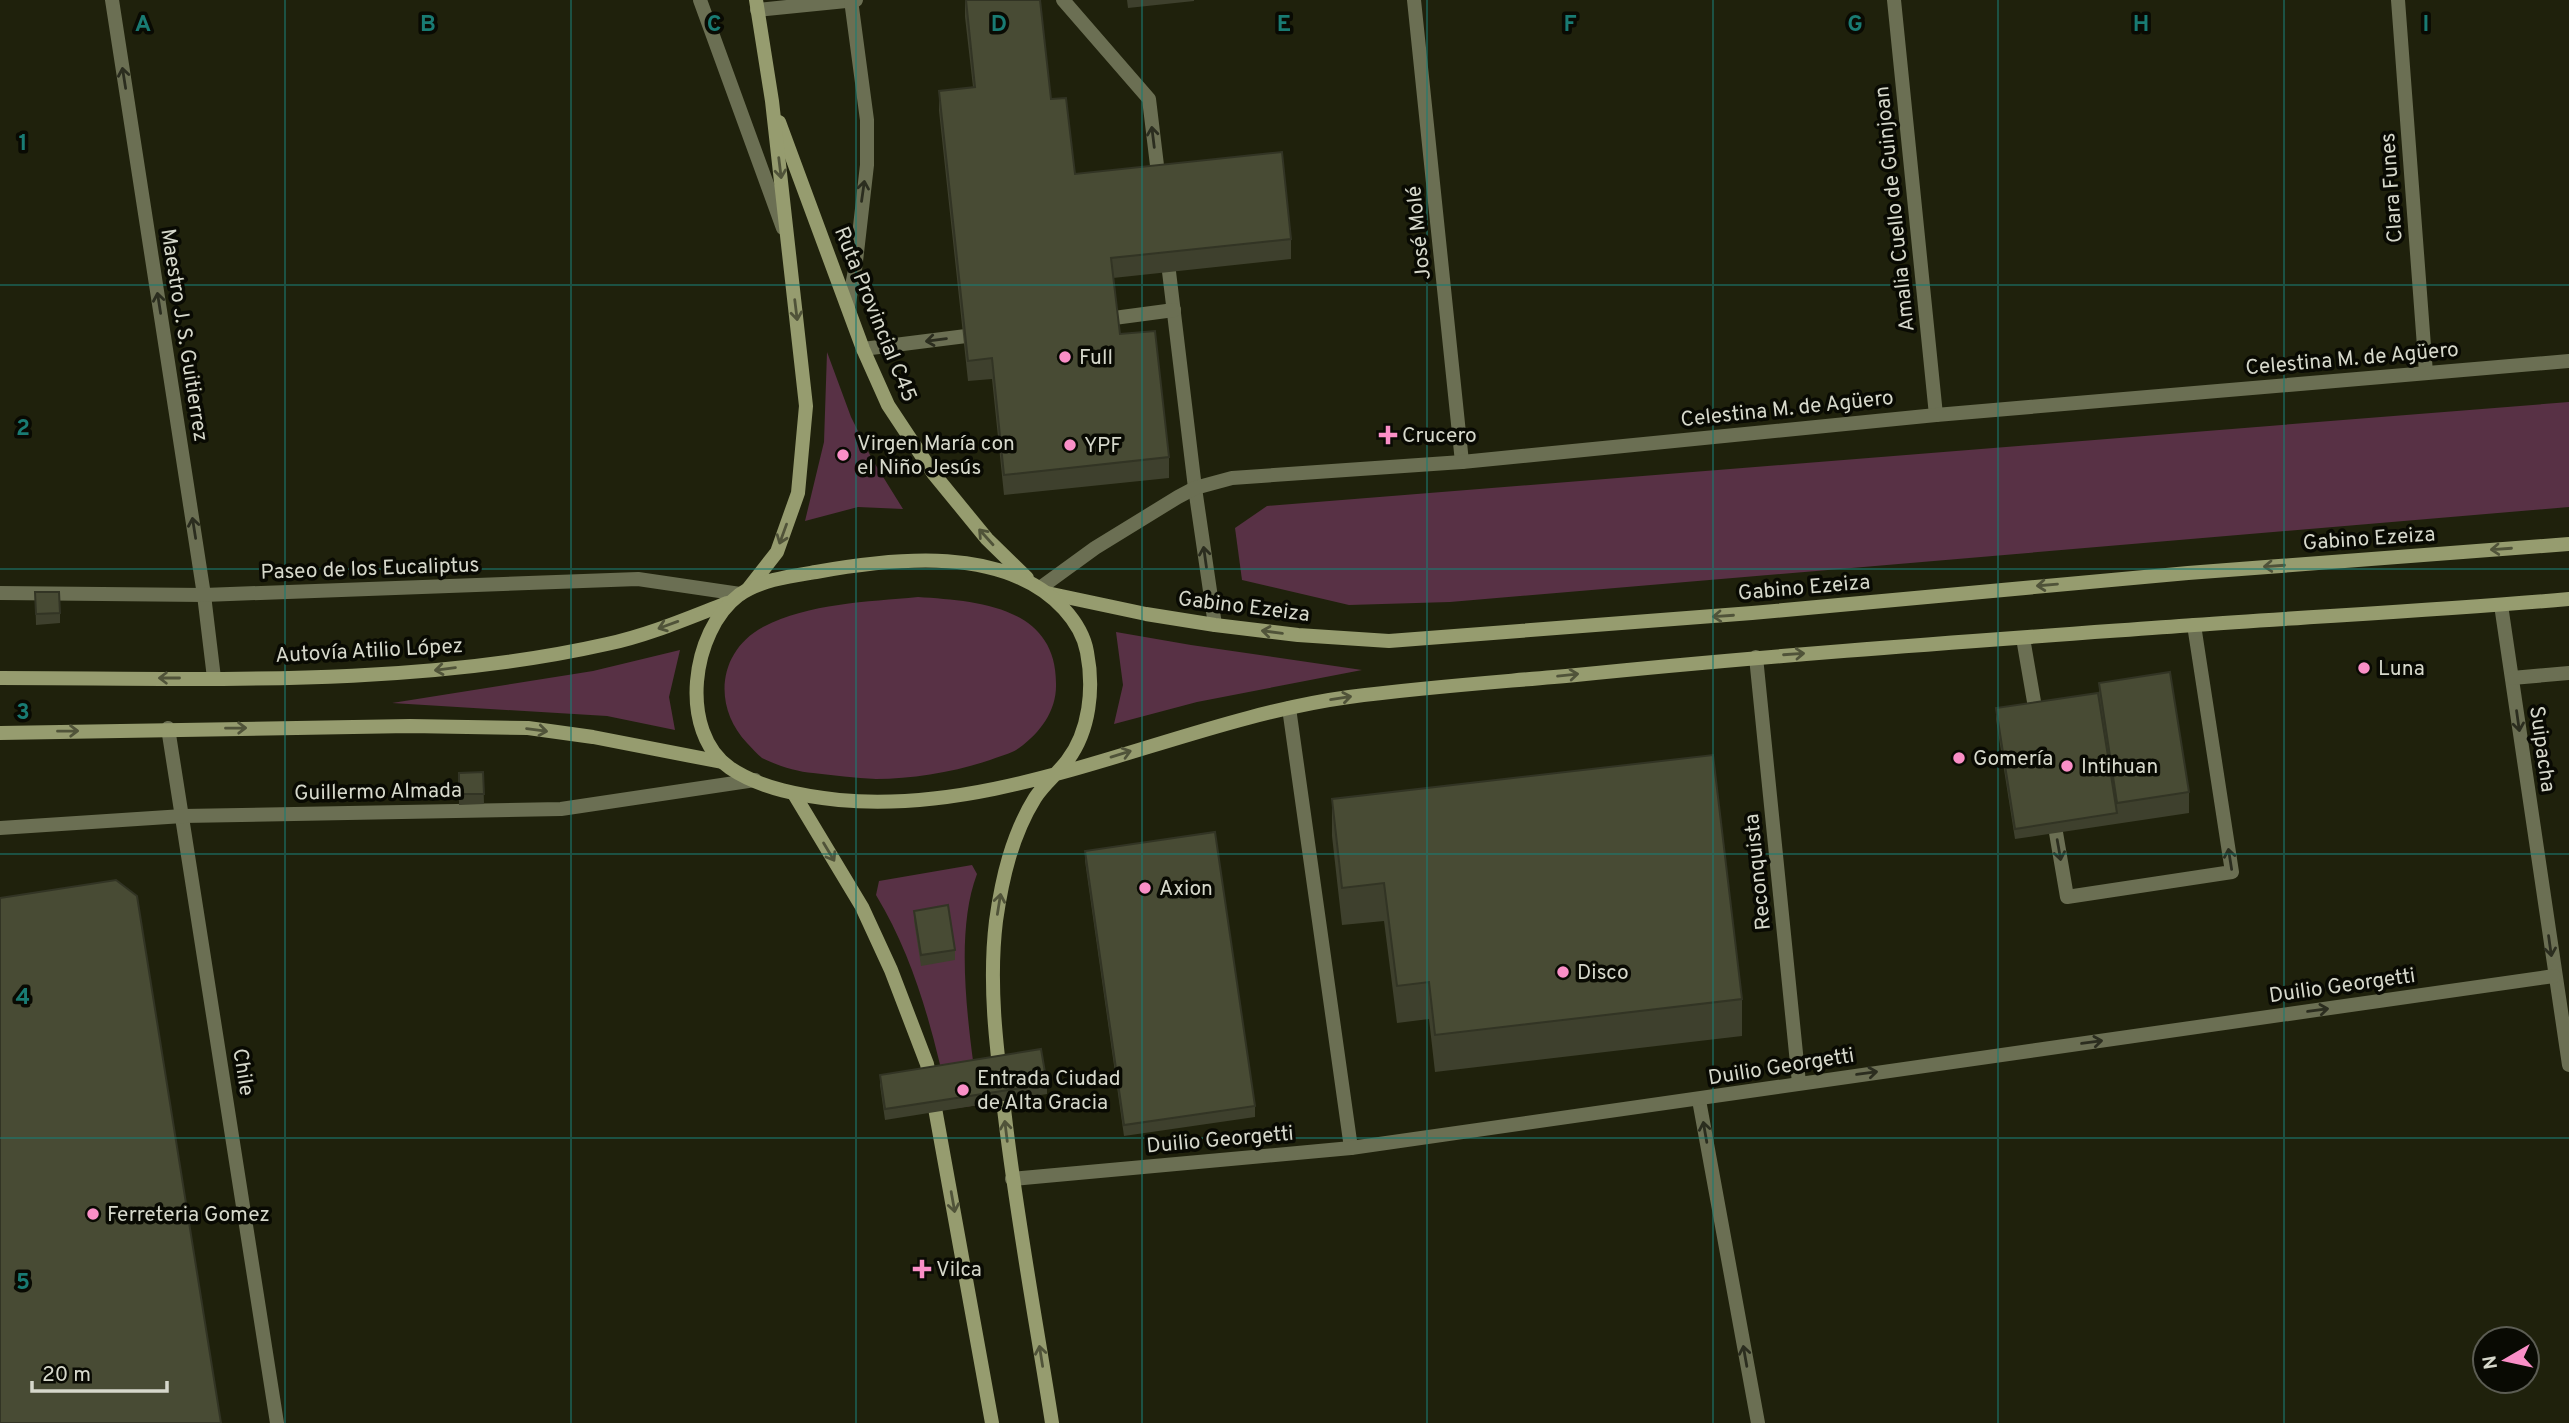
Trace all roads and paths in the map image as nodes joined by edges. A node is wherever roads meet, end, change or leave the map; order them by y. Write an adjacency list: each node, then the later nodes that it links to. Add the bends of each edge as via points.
1 (112, 0): 27 (street, Maestro J. S. Guitierrez, one-way to 1)
2 (700, 0): 11 (street)
3 (852, 0): 8 (street); 13 (street, one-way to 3, via 867,165 867,120)
4 (1063, 0): 10 (street, one-way to 4, via 1149,99)
5 (1415, 0): 21 (street, José Molé)
6 (1894, 0): 20 (street, Amalia Cuello de Guinjoan)
7 (2398, 0): 19 (street, Clara Funes)
8 (757, 5): 9 (main road, Ruta Provincial C45)
9 (772, 100): 11 (main road, Ruta Provincial C45, one-way to 11); 13 (main road, Ruta Provincial C45)
10 (1160, 191)
11 (788, 242): 26 (main road, Ruta Provincial C45, one-way to 26, via 806,406 798,493 776,552)
12 (1166, 244): 14 (street)
13 (848, 307): 17 (main road, Ruta Provincial C45)
14 (1174, 310): 15 (street); 22 (street)
15 (1079, 322)
16 (998, 332): 17 (street, one-way to 17)
17 (863, 349): 24 (main road, Ruta Provincial C45, one-way to 17, via 988,540 933,473 888,405)
18 (2569, 361): 19 (street, Celestina M. de Agüero)
19 (2426, 373): 20 (street, Celestina M. de Agüero)
20 (1936, 415): 21 (street, Celestina M. de Agüero)
21 (1462, 462): 22 (street, Celestina M. de Agüero, via 1232,478)
22 (1195, 488): 24 (street, Celestina M. de Agüero, via 1095,548); 30 (street, one-way to 22)
23 (2569, 544): 30 (main road, Gabino Ezeiza, one-way to 30, via 1389,641)
24 (1040, 588): 26 (main road, Autovía Atilio López, via 1004,571 917,560 819,571 780,579); 30 (main road, Gabino Ezeiza, via 1146,614); 43 (main road, Ruta Provincial C45, via 1062,607 1081,634 1089,666 1086,726)
25 (0, 593): 27 (street, Paseo de los Eucaliptus)
26 (740, 595): 27 (street, Paseo de los Eucaliptus, via 638,579); 36 (main road, Autovía Atilio López, one-way to 36, via 663,628 542,657 409,673); 42 (main road, Ruta Provincial C45, via 713,622 697,678 702,725)
27 (204, 596): 36 (street, Maestro J. S. Guitierrez)
28 (2569, 599): 29 (main road)
29 (2501, 605): 31 (main road); 37 (street, Suipacha)
30 (1215, 625)
31 (2194, 625): 32 (main road); 46 (street, one-way to 31, via 2067,897 2232,872)
32 (2023, 638): 33 (main road, one-way to 32); 41 (street)
33 (1756, 657): 38 (main road, one-way to 33, via 1355,696); 51 (street, Reconquista)
34 (2569, 673): 37 (street)
35 (0, 678): 36 (main road, Autovía Atilio López, one-way to 35)
36 (214, 678)
37 (2512, 678): 49 (street, Suipacha, one-way to 49)
38 (1289, 708): 43 (main road, one-way to 38); 53 (street)
39 (168, 728): 40 (main road, one-way to 39); 42 (main road, one-way to 42, via 528,728); 47 (street, Chile)
40 (0, 733)
41 (2039, 733)
42 (722, 762): 44 (main road)
43 (1056, 773): 45 (main road, via 984,790 911,800 873,802); 54 (main road, Ruta Provincial C45, one-way to 43, via 996,1044 995,930 1015,838 1041,788)
44 (755, 780): 45 (main road); 47 (street, Guillermo Almada, via 561,809)
45 (794, 794): 56 (main road, one-way to 56, via 862,908 927,1064)
46 (2051, 801)
47 (183, 816): 48 (street, Guillermo Almada); 55 (street, Chile)
48 (0, 828)
49 (2554, 976): 50 (street, Suipacha); 51 (street, Duilio Georgetti, one-way to 49)
50 (2569, 1065)
51 (1800, 1083): 52 (street, Duilio Georgetti)
52 (1699, 1100): 53 (street, Duilio Georgetti); 58 (street, one-way to 52)
53 (1351, 1148): 54 (street, Duilio Georgetti)
54 (1012, 1179): 57 (main road, Ruta Provincial C45, one-way to 54)
55 (277, 1423)
56 (992, 1423)
57 (1052, 1423)
58 (1758, 1423)

